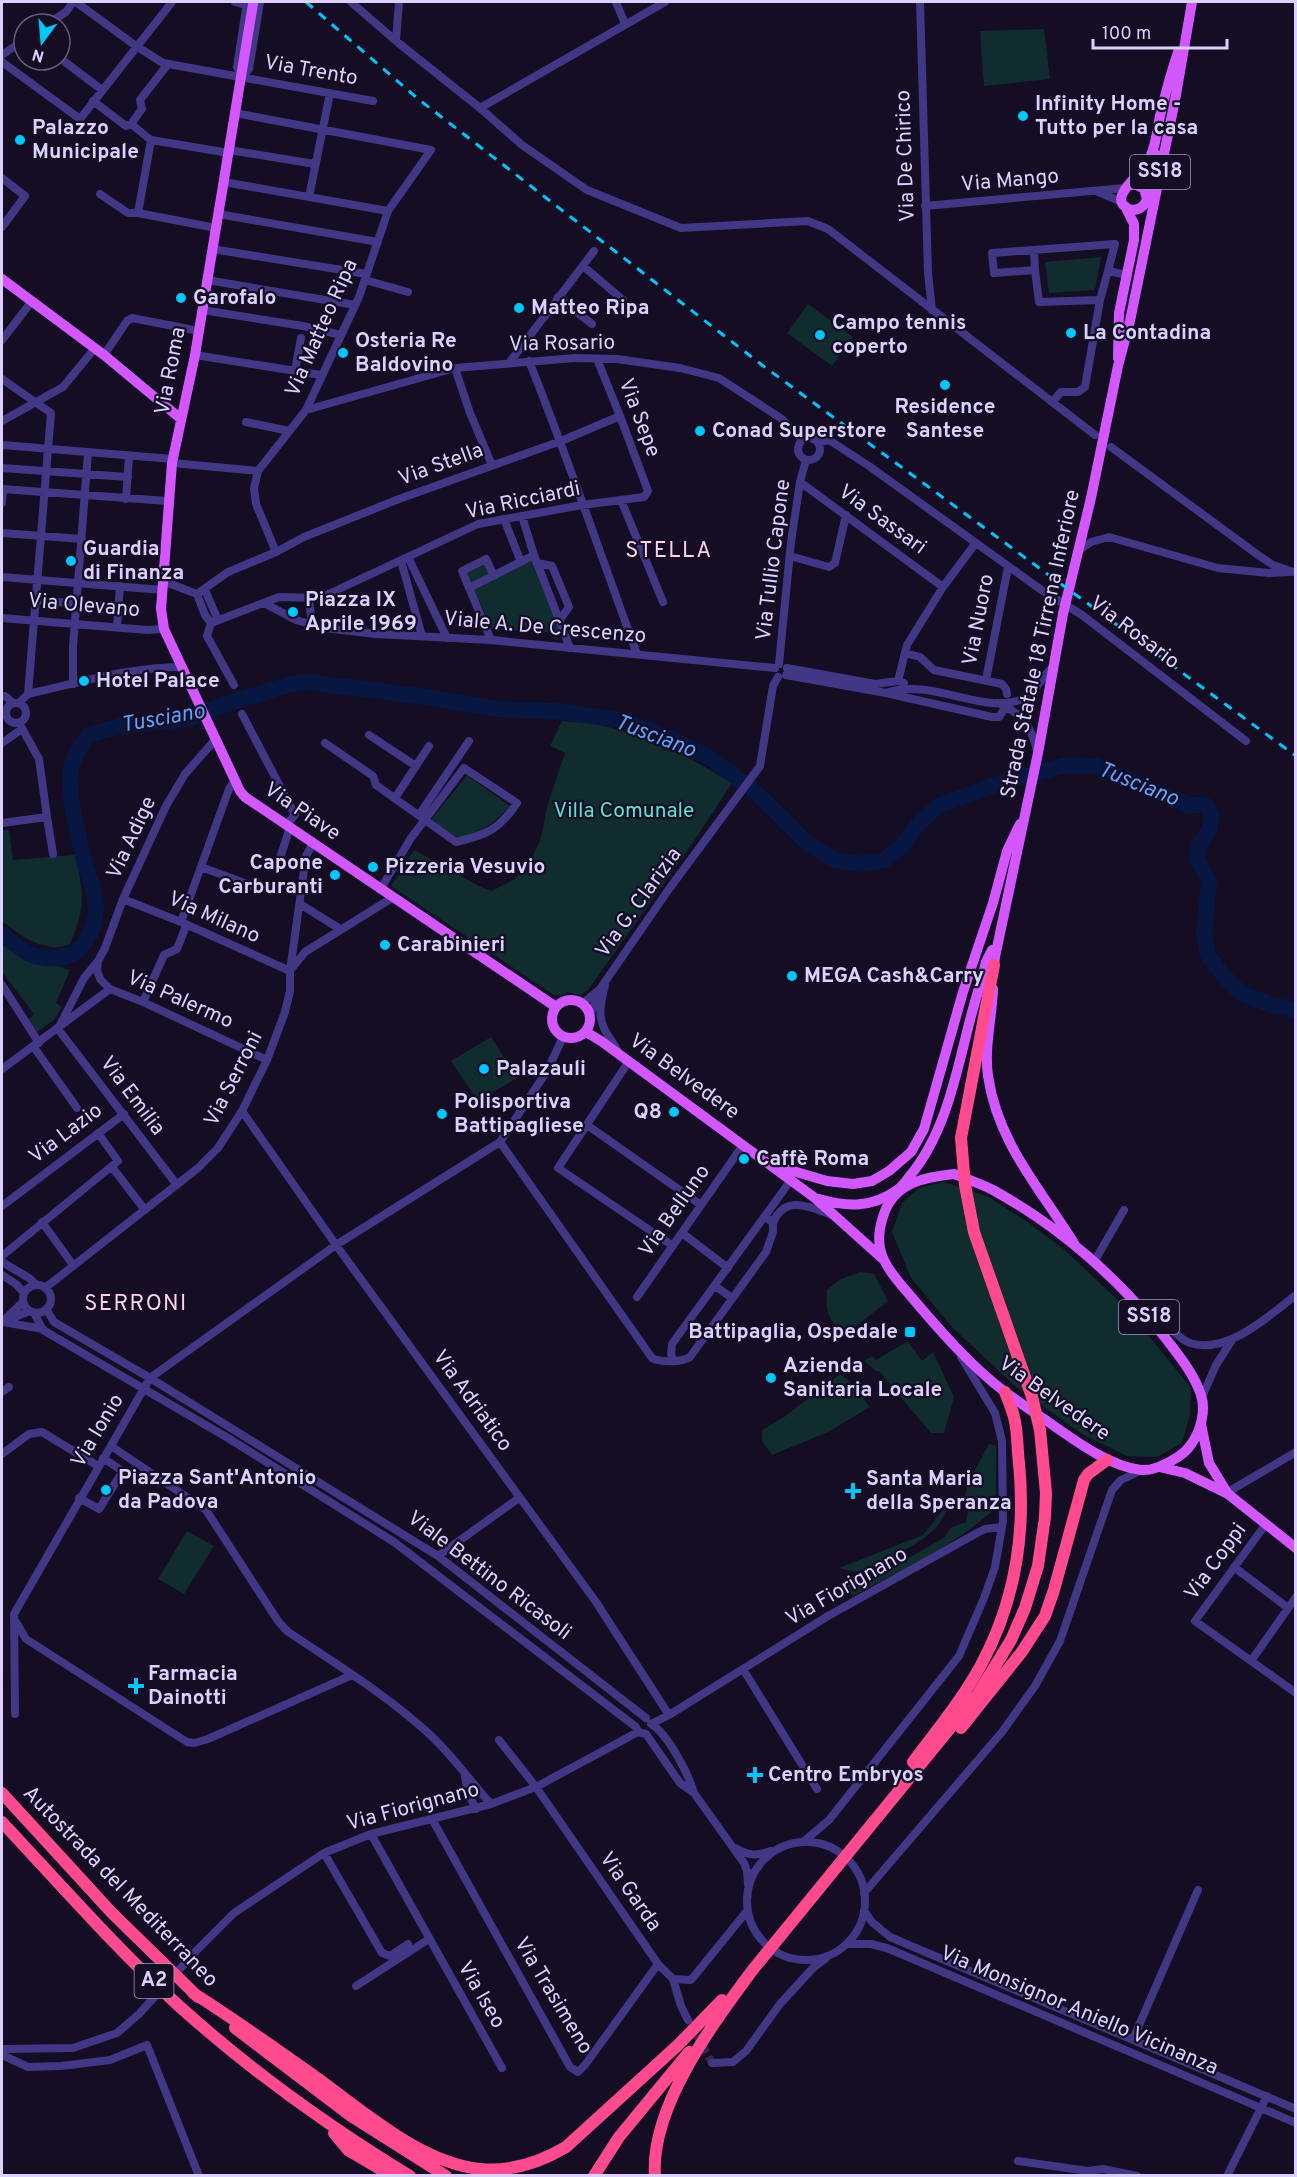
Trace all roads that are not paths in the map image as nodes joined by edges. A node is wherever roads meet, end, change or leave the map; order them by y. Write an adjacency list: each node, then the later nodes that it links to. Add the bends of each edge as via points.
1 (75, 2): 14 (street, Via Trento)
2 (172, 2): 14 (street)
3 (235, 2): 10 (street)
4 (351, 2): 13 (street)
5 (399, 2): 13 (street)
6 (616, 2): 11 (street)
7 (665, 2): 11 (street)
8 (920, 2): 40 (street, Via De Chirico)
9 (1192, 2): 12 (main road, Strada Statale 18 Tirrena Inferiore / SS18)
10 (252, 3): 18 (main road, Via Roma)
11 (625, 24): 24 (street)
12 (1187, 24): 21 (main road, Strada Statale 18 Tirrena Inferiore / SS18); 33 (main road, Strada Statale 18 Tirrena Inferiore / SS18, via 1151,154 1141,173)
13 (396, 41): 24 (street)
14 (136, 46): 16 (street, Via Trento); 19 (street)
15 (2, 62): 22 (street, via 80,119)
16 (168, 64): 18 (street, Via Trento); 26 (street, via 140,100 142,109)
17 (72, 67): 19 (street)
18 (242, 77): 20 (street, Via Trento); 25 (main road, Via Roma)
19 (102, 90): 22 (street)
20 (330, 93): 23 (street, Via Trento); 27 (street)
21 (1176, 95): 35 (main road, SS18); 65 (main road, Strada Statale 18 Tirrena Inferiore / SS18)
22 (93, 101): 26 (street, via 126,126)
23 (373, 101)
24 (480, 108): 64 (street, via 522,145 587,190 681,228 808,221 818,224)
25 (235, 113): 27 (street); 29 (main road, Via Roma)
26 (131, 124): 28 (street)
27 (322, 129): 30 (street); 41 (street, Via Matteo Ripa, via 431,150)
28 (151, 140): 29 (street); 42 (street)
29 (229, 152): 30 (street); 32 (main road, Via Roma)
30 (315, 164): 37 (street)
31 (2, 178): 44 (street, via 25,196)
32 (224, 182): 37 (street); 43 (main road, Via Roma)
33 (1126, 187): 34 (street, Via Mango); 35 (main road, via 1138,185); 38 (main road, via 1121,196)
34 (1098, 192): 38 (street, Via Mango); 40 (street, Via Mango)
35 (1146, 192): 39 (main road)
36 (100, 194): 42 (street, via 128,213)
37 (309, 197): 41 (street)
38 (1124, 204): 39 (main road, via 1135,210); 53 (main road, Strada Statale 18 Tirrena Inferiore / SS18, via 1134,224)
39 (1144, 205): 65 (main road, SS18)
40 (925, 207): 64 (street, Via De Chirico)
41 (388, 211): 46 (street, Via Matteo Ripa)
42 (138, 213): 45 (street)
43 (218, 214): 45 (main road, Via Roma); 46 (street)
44 (2, 227)
45 (216, 228): 47 (main road, Via Roma)
46 (378, 242): 54 (street, Via Matteo Ripa)
47 (212, 249): 54 (street); 55 (main road, Via Roma)
48 (1034, 250): 51 (street); 51 (street, via 992,253 994,273); 52 (street, via 1115,244)
49 (594, 251): 50 (street)
50 (583, 266): 58 (street); 59 (street)
51 (1035, 270): 60 (street, via 1039,302)
52 (1108, 271): 53 (street); 60 (street)
53 (1126, 275): 76 (main road, Strada Statale 18 Tirrena Inferiore / SS18, via 1118,327)
54 (366, 277): 57 (street); 62 (street, Via Matteo Ripa)
55 (207, 280): 62 (street); 63 (main road, Via Roma)
56 (3, 282): 61 (main road)
57 (408, 292)
58 (558, 297): 66 (street); 75 (street)
59 (622, 300)
60 (1100, 300): 82 (street, via 1085,387 1078,392 1061,392)
61 (32, 301): 70 (street); 71 (main road)
62 (355, 305): 68 (street, Via Matteo Ripa)
63 (202, 310): 67 (main road, Via Roma); 68 (street)
64 (932, 310): 82 (street)
65 (1131, 321): 76 (main road, Strada Statale 18 Tirrena Inferiore / SS18)
66 (592, 324)
67 (199, 331): 71 (street, via 132,318); 72 (main road, Via Roma)
68 (341, 335): 79 (street, Via Matteo Ripa)
69 (300, 338): 78 (street)
70 (2, 340)
71 (99, 352): 81 (street, via 63,387); 85 (main road)
72 (195, 355): 78 (street); 85 (main road, Via Roma)
73 (597, 359): 74 (street, Via Rosario); 84 (street, Via Sepe); 90 (street, Via Rosario, via 680,368 719,378 782,419)
74 (529, 361): 75 (street, Via Rosario); 91 (street)
75 (509, 363): 77 (street, Via Rosario)
76 (1118, 366): 123 (main road, Strada Statale 18 Tirrena Inferiore / SS18)
77 (455, 368): 83 (street, Via Rosario); 100 (street)
78 (295, 371): 79 (street)
79 (321, 375): 83 (street, Via Matteo Ripa)
80 (2, 379): 81 (street)
81 (35, 402): 86 (street); 95 (street, via 51,413)
82 (1052, 402): 89 (street)
83 (306, 410): 88 (street, Via Matteo Ripa)
84 (620, 416): 91 (street, Via Stella); 108 (street, Via Sepe)
85 (181, 419): 99 (main road, Via Roma)
86 (2, 421)
87 (246, 422): 88 (street)
88 (289, 431): 103 (street, Via Matteo Ripa)
89 (1095, 435)
90 (803, 440): 92 (street, via 811,438); 98 (street, via 798,450)
91 (561, 441): 100 (street, Via Stella); 115 (street)
92 (818, 442): 98 (street, via 819,455); 122 (street, Via Rosario, via 829,440)
93 (2, 445): 95 (street)
94 (1111, 447): 130 (street, via 1257,555)
95 (48, 450): 96 (street); 102 (street)
96 (88, 453): 97 (street); 104 (street)
97 (129, 456): 99 (street, via 153,455); 105 (street)
98 (806, 460): 106 (street, Via Tullio Capone)
99 (173, 461): 103 (street); 113 (main road, Via Roma)
100 (492, 465): 124 (street, Via Stella, via 304,537)
101 (2, 468): 102 (street)
102 (46, 471): 104 (street); 109 (street)
103 (258, 471): 124 (street, via 256,504)
104 (86, 473): 105 (street); 110 (street)
105 (128, 477): 111 (street)
106 (800, 482): 116 (street, Via Sassari); 125 (street, Via Tullio Capone)
107 (2, 489): 109 (street); 114 (street)
108 (648, 491): 112 (street, Via Ricciardi, via 644,497)
109 (44, 492): 110 (street); 120 (street)
110 (85, 497): 111 (street); 121 (street)
111 (126, 499): 113 (street)
112 (621, 500): 115 (street, Via Ricciardi); 142 (street)
113 (168, 501): 135 (main road, Via Roma)
114 (2, 503)
115 (582, 505): 117 (street, Via Ricciardi); 159 (street)
116 (846, 515): 125 (street, via 835,563 829,567); 137 (street, Via Sassari)
117 (522, 516): 118 (street, Via Ricciardi); 127 (street)
118 (504, 519): 126 (street, Via Ricciardi, via 478,524); 128 (street)
119 (2, 533): 120 (street)
120 (42, 536): 121 (street); 133 (street)
121 (82, 539): 134 (street)
122 (975, 544): 129 (street, Via Rosario); 137 (street)
123 (1078, 551): 130 (street, via 1109,537 1218,568); 161 (main road, Strada Statale 18 Tirrena Inferiore / SS18)
124 (276, 552): 139 (street, Via Stella, via 228,572)
125 (790, 556): 162 (street, Via Tullio Capone)
126 (405, 559): 140 (street, Via Ricciardi, via 320,598); 154 (street); 155 (street)
127 (536, 559): 128 (street); 148 (street); 148 (street, via 552,566 569,607)
128 (521, 562): 131 (street)
129 (1008, 567): 163 (street, Via Nuoro); 180 (street, Via Rosario, via 1082,615)
130 (1294, 572)
131 (494, 576): 138 (street); 138 (street, via 486,560 462,571)
132 (2, 577): 133 (street)
133 (37, 580): 134 (street); 141 (street)
134 (78, 583): 136 (street); 143 (street); 150 (street)
135 (166, 585): 136 (street); 139 (street); 153 (main road, Via Roma, via 161,609)
136 (120, 586): 145 (street)
137 (943, 587): 158 (street)
138 (469, 588): 156 (street)
139 (201, 592): 149 (street, via 205,615)
140 (309, 599): 144 (street, via 279,597); 151 (street)
141 (35, 600): 143 (street); 147 (street)
142 (663, 602)
143 (77, 603): 145 (street); 150 (street)
144 (264, 603): 149 (street); 151 (street, Viale A. De Crescenzo)
145 (118, 607): 152 (street)
146 (2, 618): 147 (street, Via Olevano)
147 (34, 621): 150 (street, Via Olevano); 169 (street)
148 (559, 621): 157 (street)
149 (215, 622): 166 (street, via 207,636)
150 (75, 624): 152 (street, Via Olevano); 165 (street)
151 (312, 625): 154 (street, Viale A. De Crescenzo)
152 (117, 627): 153 (street, Via Olevano)
153 (164, 630): 160 (main road, Via Roma)
154 (422, 636): 155 (street, Viale A. De Crescenzo)
155 (447, 638): 156 (street, Viale A. De Crescenzo)
156 (491, 640): 157 (street, Viale A. De Crescenzo)
157 (570, 648): 159 (street, Viale A. De Crescenzo)
158 (905, 653): 163 (street, via 920,657 933,670); 164 (street)
159 (638, 654): 162 (street, Viale A. De Crescenzo)
160 (182, 667): 165 (street); 173 (main road, Via Roma)
161 (1053, 667): 174 (street, Viale A. De Crescenzo, via 1034,691); 184 (main road, Strada Statale 18 Tirrena Inferiore / SS18)
162 (781, 670): 164 (street, Viale A. De Crescenzo, via 875,684); 168 (street, Viale A. De Crescenzo); 208 (street, Via G. Clarizia, via 773,686 760,766)
163 (986, 680): 170 (street, via 1002,684)
164 (898, 681): 167 (street, Viale A. De Crescenzo)
165 (73, 684): 169 (street)
166 (234, 685)
167 (933, 691): 168 (street, Viale A. De Crescenzo, via 901,687); 174 (street, Viale A. De Crescenzo)
168 (886, 693): 174 (street, Viale A. De Crescenzo, via 992,717 999,717)
169 (27, 694): 172 (street)
170 (1007, 694)
171 (2, 696): 172 (street)
172 (16, 703): 176 (street, via 24,707 26,714); 176 (street, via 7,706 5,716)
173 (200, 704): 177 (main road, Via Piave)
174 (1001, 707): 184 (street, via 1015,711 1025,720 1034,734)
175 (242, 714): 192 (street, via 295,815)
176 (20, 726): 182 (street); 189 (street, via 39,759)
177 (213, 735): 186 (main road, Via Piave); 200 (street, Via Adige, via 171,798)
178 (369, 735): 185 (street)
179 (469, 741): 190 (street)
180 (1246, 741)
181 (325, 743): 187 (street, via 373,776 376,785)
182 (2, 744)
183 (429, 746): 185 (street)
184 (1037, 758): 188 (main road, Strada Statale 18 Tirrena Inferiore / SS18)
185 (416, 766): 187 (street)
186 (235, 780): 192 (main road, Via Piave, via 245,797); 196 (street)
187 (395, 798): 190 (street)
188 (1026, 810): 204 (main road, Strada Statale 18 Tirrena Inferiore / SS18); 231 (main road, via 1007,850 924,1130 911,1152 872,1181 853,1184 827,1181)
189 (47, 817): 191 (street); 194 (street)
190 (422, 817): 190 (street, via 456,842 491,831 506,820 517,803 464,768); 198 (street)
191 (2, 823)
192 (288, 826): 193 (main road, Via Piave); 195 (street)
193 (313, 843): 198 (main road, Via Piave); 201 (street, Via Serroni, via 306,856)
194 (53, 854)
195 (281, 855)
196 (201, 867): 197 (street); 202 (street)
197 (261, 889)
198 (380, 890): 199 (main road, Via Piave)
199 (392, 898): 203 (street); 214 (main road)
200 (123, 899): 202 (street, Via Milano); 205 (street, Via Adige)
201 (300, 903): 203 (street); 207 (street, Via Serroni)
202 (186, 925): 207 (street, Via Milano); 212 (street, via 177,949 164,955)
203 (340, 929): 207 (street, via 304,952)
204 (1001, 929): 206 (main road, Strada Statale 18 Tirrena Inferiore / SS18); 235 (main road, Strada Statale 18 Tirrena Inferiore / SS18, via 986,962 937,1133 924,1160)
205 (98, 961): 210 (street, via 100,980); 216 (street, Via Adige, via 84,978)
206 (994, 965): 247 (main road, Strada Statale 18 Tirrena Inferiore / SS18, via 987,1041 988,1075 998,1119 1011,1148); 304 (highway, via 962,1138 965,1185 974,1232 1040,1430 1046,1493 1044,1528 1038,1566 1011,1640 978,1694)
207 (290, 971): 221 (street, Via Serroni, via 285,1012)
208 (606, 981): 211 (street, Via G. Clarizia); 220 (street, via 600,1018)
209 (2, 985): 219 (street)
210 (110, 989): 212 (street, Via Palermo); 216 (street, Via Adige)
211 (600, 989): 213 (street, Via G. Clarizia); 215 (street, Via G. Clarizia)
212 (143, 1002): 221 (street, Via Palermo)
213 (583, 1003): 214 (main road, via 568,1000); 215 (main road)
214 (556, 1007): 218 (main road, via 552,1024)
215 (590, 1015): 217 (main road)
216 (58, 1029): 219 (street, Via Adige); 226 (street, Via Emilia)
217 (586, 1032): 218 (main road, via 575,1038); 220 (main road, Via Belvedere)
218 (563, 1037): 229 (street, via 547,1071)
219 (36, 1045): 223 (street, Via Adige); 224 (street)
220 (619, 1054): 222 (main road, Via Belvedere)
221 (267, 1060): 225 (street, Via Serroni)
222 (629, 1061): 227 (street); 230 (main road, Via Belvedere)
223 (2, 1069)
224 (77, 1108)
225 (242, 1111): 234 (street, Via Serroni, via 218,1148); 246 (street, Via Adriatico)
226 (124, 1114): 228 (street, Via Lazio); 234 (street, Via Emilia)
227 (587, 1125): 237 (street); 248 (street, via 558,1168)
228 (98, 1133): 232 (street, via 118,1161); 238 (street, Via Lazio)
229 (500, 1142): 246 (street, Via Ionio); 270 (street, via 652,1358 662,1362)
230 (743, 1145): 231 (main road, Via Belvedere); 237 (street, Via Belluno)
231 (769, 1164): 233 (main road, Via Belvedere)
232 (112, 1167): 239 (street); 243 (street)
233 (791, 1180): 236 (main road, Via Belvedere); 241 (street)
234 (177, 1185): 239 (street, Via Serroni)
235 (898, 1190): 236 (main road, Via Belvedere, via 859,1205); 247 (main road, Via Belvedere / SS18, via 931,1176 954,1174 991,1189); 250 (main road, Via Belvedere / SS18, via 880,1224 878,1240)
236 (815, 1198): 242 (main road, Via Belvedere)
237 (701, 1205): 245 (street, Via Belluno)
238 (2, 1206)
239 (145, 1210): 253 (street, Via Serroni)
240 (1124, 1210): 252 (street)
241 (765, 1216): 244 (street); 254 (street)
242 (836, 1216): 244 (street, via 795,1204 786,1207); 250 (main road, Via Belvedere)
243 (42, 1222): 249 (street); 253 (street)
244 (773, 1223): 261 (street, via 766,1252)
245 (682, 1233): 248 (street, Via Belluno); 254 (street)
246 (336, 1245): 271 (street, Via Ionio); 285 (street, Via Adriatico)
247 (1075, 1245): 252 (main road, Via Belvedere / SS18)
248 (673, 1246): 260 (street, Via Belluno)
249 (2, 1256)
250 (884, 1259): 269 (main road, Via Belvedere / SS18)
251 (2, 1262): 257 (street)
252 (1094, 1262): 266 (main road, Via Belvedere / SS18)
253 (74, 1265): 257 (street, Via Serroni)
254 (728, 1268): 256 (street)
255 (2, 1275): 258 (street)
256 (715, 1286): 261 (street); 270 (street, via 672,1344)
257 (41, 1287): 258 (street, via 31,1287); 263 (street, via 50,1295)
258 (24, 1293): 262 (street)
259 (1296, 1295): 268 (street)
260 (637, 1297)
261 (732, 1299): 270 (street, via 690,1356)
262 (23, 1302): 264 (street); 265 (street)
263 (46, 1309): 264 (street); 271 (street, Viale Bettino Ricasoli, via 54,1322)
264 (32, 1312): 265 (street); 267 (street)
265 (2, 1322): 267 (street)
266 (1154, 1323): 268 (street, via 1193,1344); 274 (main road, Via Belvedere / SS18, via 1186,1365)
267 (43, 1329): 272 (street, Viale Bettino Ricasoli)
268 (1232, 1340): 274 (street)
269 (955, 1347): 273 (main road, Via Belvedere / SS18); 286 (street, via 995,1413 1002,1441)
270 (673, 1360)
271 (150, 1378): 272 (street, Via Ionio); 289 (street, Viale Bettino Ricasoli)
272 (144, 1389): 276 (street, Via Ionio); 301 (street, Viale Bettino Ricasoli, via 394,1542)
273 (1005, 1392): 279 (main road, Via Belvedere / SS18); 304 (highway, via 1014,1418 1021,1503 1021,1534 1011,1590 982,1664 913,1763)
274 (1202, 1396): 275 (main road, Via Belvedere / SS18)
275 (1201, 1424): 281 (main road, Via Belvedere / SS18, via 1185,1452); 283 (main road, SS18, via 1209,1463)
276 (111, 1446): 280 (street, Via Ionio); 296 (street, via 206,1510 287,1631)
277 (1296, 1452): 283 (street)
278 (2, 1453): 280 (street, via 29,1434 42,1432)
279 (1107, 1460): 282 (main road, Via Belvedere / SS18); 304 (highway, via 1084,1480 1052,1597 1036,1632 922,1774)
280 (100, 1462): 284 (street, Via Ionio); 284 (street, via 121,1470 121,1474 99,1509)
281 (1160, 1467): 282 (main road, Via Belvedere / SS18); 283 (main road, SS18, via 1185,1473)
282 (1142, 1470): 323 (street, via 1112,1490 1060,1641 1035,1686 1002,1732)
283 (1228, 1494): 287 (main road, SS18)
284 (79, 1498): 293 (street, Via Ionio, via 14,1614)
285 (519, 1498): 289 (street); 299 (street, Via Adriatico, via 596,1602)
286 (1002, 1524): 295 (street, Via Fiorignano, via 976,1533); 317 (street, via 995,1567 959,1656 829,1820)
287 (1266, 1524): 288 (main road, SS18); 290 (street, Via Coppi)
288 (1296, 1548)
289 (438, 1556): 300 (street, Viale Bettino Ricasoli)
290 (1234, 1567): 292 (street); 294 (street, Via Coppi, via 1196,1621)
291 (1296, 1597): 292 (street)
292 (1288, 1608): 294 (street)
293 (15, 1621): 296 (street, via 26,1639 187,1742 208,1739); 298 (street, Via Ionio)
294 (1251, 1661): 297 (street)
295 (743, 1669): 299 (street, Via Fiorignano); 306 (street)
296 (352, 1676): 303 (street, via 426,1731)
297 (1296, 1693)
298 (15, 1714)
299 (669, 1715): 300 (street, Via Fiorignano)
300 (649, 1721): 301 (street, via 650,1731); 301 (street, Via Fiorignano, via 638,1720); 310 (street, Viale Bettino Ricasoli, via 660,1729)
301 (640, 1731): 305 (street, Via Fiorignano); 310 (street, Viale Bettino Ricasoli, via 680,1783)
302 (499, 1740): 305 (street, Via Garda)
303 (465, 1776): 307 (street); 308 (street)
304 (912, 1776): 331 (highway)
305 (536, 1787): 311 (street, Via Fiorignano); 330 (street, Via Garda)
306 (817, 1789)
307 (479, 1791): 311 (street); 312 (street)
308 (468, 1792): 312 (street); 313 (street)
309 (2, 1793): 335 (highway, Autostrada del Mediterraneo / A2, via 112,1913)
310 (694, 1793): 318 (street)
311 (491, 1804): 312 (street, Via Fiorignano)
312 (478, 1808): 313 (street, Via Fiorignano)
313 (460, 1812): 314 (street, Via Fiorignano)
314 (432, 1819): 316 (street, Via Fiorignano); 330 (street, Via Trasimeno, via 570,2067 578,2072 585,2065)
315 (2, 1822): 347 (highway, Autostrada del Mediterraneo / A2, via 178,2005 262,2075)
316 (370, 1834): 320 (street, Via Fiorignano); 326 (street, Via Iseo)
317 (803, 1842): 319 (street); 323 (street, via 817,1843 841,1854 858,1873)
318 (730, 1845): 319 (street, via 749,1855); 321 (street, via 744,1863)
319 (777, 1849): 321 (street, via 757,1867)
320 (324, 1853): 327 (street, via 382,1953 390,1956); 340 (street, Via Fiorignano, via 234,1913 117,2033 73,2048)
321 (748, 1888): 324 (street)
322 (1197, 1890): 339 (street)
323 (864, 1893): 325 (street)
324 (747, 1911): 329 (street, via 756,1932 775,1951 800,1959); 333 (street)
325 (864, 1911): 328 (street, via 858,1929); 339 (street, Via Monsignor Aniello Vicinanza, via 890,1937)
326 (429, 1939): 334 (street); 343 (street, Via Iseo)
327 (408, 1944)
328 (846, 1944): 329 (street); 345 (street, Via Monsignor Aniello Vicinanza, via 886,1948)
329 (832, 1953): 342 (street, via 780,2004 746,2051 733,2062)
330 (658, 1964): 332 (street, Via Garda)
331 (751, 1972): 335 (highway, via 566,2147 524,2166 498,2170 441,2159 396,2135); 337 (highway)
332 (673, 1979): 333 (street); 336 (street, Via Garda)
333 (691, 1980): 336 (street, via 683,1990)
334 (356, 1986)
335 (193, 1993): 353 (highway, Autostrada del Mediterraneo / A2, via 351,2115)
336 (681, 2006): 338 (street, Via Garda)
337 (717, 2019): 354 (highway, via 626,2128); 355 (highway, via 687,2066 658,2133)
338 (688, 2020)
339 (1133, 2039): 344 (street, Via Monsignor Aniello Vicinanza)
340 (2, 2049)
341 (2, 2055): 350 (street, via 28,2067 61,2066 110,2060 147,2045)
342 (712, 2063)
343 (502, 2068)
344 (1267, 2096): 345 (street); 346 (street, Via Monsignor Aniello Vicinanza)
345 (1261, 2108): 348 (street, Via Monsignor Aniello Vicinanza); 357 (street)
346 (1296, 2109)
347 (324, 2120): 351 (highway, via 348,2150); 352 (highway, Autostrada del Mediterraneo / A2)
348 (1296, 2123)
349 (1018, 2161): 356 (street)
350 (199, 2175)
351 (392, 2175)
352 (410, 2175)
353 (446, 2175)
354 (594, 2175)
355 (655, 2175)
356 (1137, 2175)
357 (1227, 2175)

